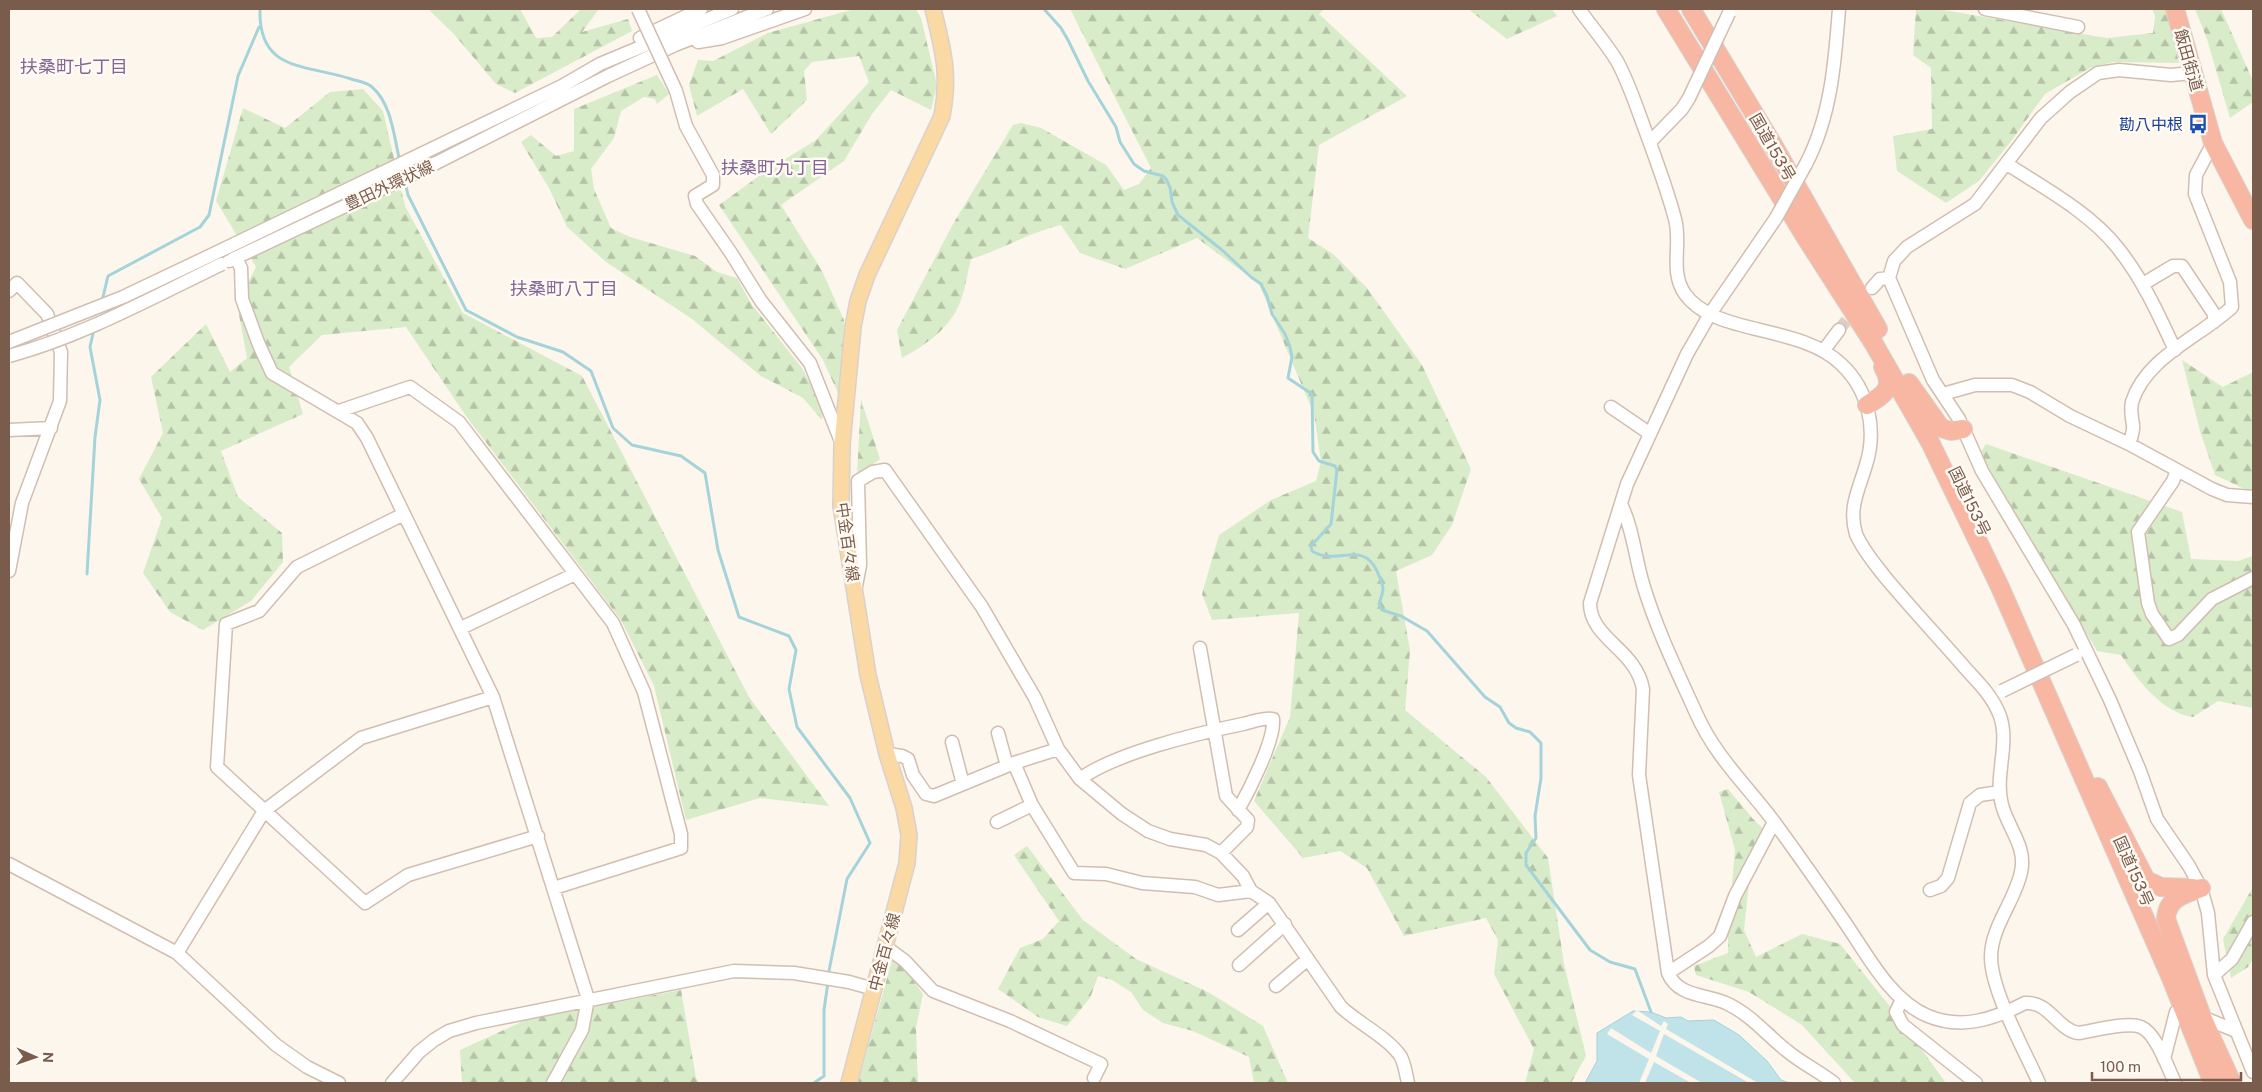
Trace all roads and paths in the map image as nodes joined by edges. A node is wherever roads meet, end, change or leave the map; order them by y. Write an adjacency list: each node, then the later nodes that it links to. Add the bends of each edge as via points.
1 (638, 9): 46 (street, bridge, via 676,91 686,126 713,175 713,185 695,196 697,204 761,301 810,363)
2 (701, 9): 16 (street, via 638,39)
3 (732, 9): 15 (street, 豊田外環状線)
4 (767, 9): 15 (street, 豊田外環状線, via 718,28)
5 (805, 9): 15 (street, via 722,38)
6 (933, 9): 46 (main road, 中金百々線, via 945,55 946,91 942,116 867,275 858,302)
7 (1579, 9): 19 (street, via 1617,62)
8 (1666, 9): 29 (highway, 国道153号)
9 (1691, 9): 36 (highway, 国道153号)
10 (1839, 9): 28 (street, bridge, via 1825,118 1806,164 1776,218)
11 (1985, 9): 14 (street)
12 (2175, 9): 17 (highway, 飯田街道)
13 (1732, 11): 19 (street, bridge, via 1689,98)
14 (2078, 27)
15 (672, 39): 16 (street, 豊田外環状線); 18 (street, 豊田外環状線)
16 (600, 64): 18 (street, 豊田外環状線)
17 (2192, 73): 20 (highway, 飯田街道); 21 (street, via 2171,75 2119,70 2098,73 2041,118)
18 (523, 111): 23 (street, 豊田外環状線, via 436,163); 32 (street, 豊田外環状線, bridge, via 354,186 123,297)
19 (1650, 142): 28 (street, via 1676,222 1678,280 1686,295)
20 (2213, 143): 22 (highway, 飯田街道); 30 (street, via 2196,175 2195,194 2230,282 2232,307)
21 (2007, 164): 24 (street, via 1975,204 1903,251 1894,261); 25 (street, via 2074,208 2102,232)
22 (2253, 220)
23 (236, 258): 35 (street, 豊田外環状線, bridge, via 74,333); 40 (street, via 241,268 242,299 272,373)
24 (1890, 278): 26 (street, via 1880,279); 37 (street, via 1924,362)
25 (2144, 284): 30 (street, via 2173,266 2182,266 2214,314); 34 (street)
26 (1872, 288)
27 (9, 291): 41 (street, via 17,283 47,314 61,352 60,401)
28 (1710, 314): 33 (street, via 1808,342); 44 (street)
29 (1857, 316): 38 (highway, via 1888,376 1884,394); 45 (highway, 国道153号)
30 (2214, 322): 34 (street)
31 (1839, 330): 33 (street)
32 (9, 342)
33 (1824, 350): 38 (street, via 1850,373)
34 (2175, 350): 47 (street, via 2149,374 2137,392 2131,411 2133,424)
35 (9, 356)
36 (1909, 383): 42 (highway, via 1941,428); 67 (highway, 国道153号, via 1987,535)
37 (1943, 394): 42 (street); 47 (street, via 1975,385 2012,385)
38 (1867, 405): 45 (highway, via 1902,404); 59 (street, via 1871,441 1852,511 1857,535 1895,589)
39 (1611, 407): 44 (street)
40 (339, 412): 51 (street, via 356,423 367,438); 53 (street, via 410,387 447,412 459,422)
41 (52, 428): 43 (street); 52 (street, via 22,503)
42 (1963, 429): 58 (street, via 1982,471 2074,625)
43 (9, 430)
44 (1649, 434): 50 (street)
45 (1930, 442): 97 (highway, 国道153号, via 1996,578)
46 (842, 444): 55 (main road, 中金百々線, via 841,506)
47 (2129, 444): 48 (street)
48 (2177, 470): 49 (street, via 2221,493); 54 (street, via 2138,532 2148,603 2169,639 2178,636 2212,599)
49 (2253, 497)
50 (1621, 504): 75 (street, via 1629,519 1643,584 1657,622 1706,734 1732,772); 91 (street, via 1590,612 1595,624 1633,663 1642,678 1640,784)
51 (404, 514): 56 (street); 73 (street, via 297,568 259,610 226,624 216,767)
52 (9, 571)
53 (575, 574): 56 (street); 79 (street, via 613,623 644,692 681,834 681,848)
54 (2253, 578)
55 (855, 594): 64 (street, via 860,564 858,481 873,472 885,470 982,607 1035,698); 65 (main road, 中金百々線, via 868,675)
56 (461, 628): 60 (street)
57 (1200, 648): 61 (street)
58 (2081, 653): 59 (street, bridge); 80 (street, via 2110,700 2157,819)
59 (1996, 693): 70 (street, via 2003,736)
60 (493, 697): 73 (street, via 361,738); 76 (street)
61 (1215, 730): 68 (street, via 1131,755); 72 (street, via 1227,799); 72 (street, via 1273,719 1263,755)
62 (998, 733): 66 (street)
63 (952, 742): 69 (street)
64 (1058, 749): 66 (street); 68 (street)
65 (887, 754): 69 (street, via 908,759 913,775 926,794 934,796); 87 (main road, 中金百々線, via 909,835 907,863)
66 (1010, 764): 69 (street); 71 (street)
67 (2088, 769): 80 (highway, via 2146,880 2161,887); 99 (highway, 国道153号)
68 (1080, 779): 77 (street, via 1148,831 1170,839 1206,845)
69 (963, 784)
70 (2000, 792): 81 (street, via 1980,794 1970,803 1948,878 1941,886); 98 (street, via 2002,806 2023,861 2018,882 1995,936 1991,956 1995,983)
71 (1032, 805): 74 (street); 82 (street, via 1074,873 1106,874 1142,883 1195,887 1218,896)
72 (1238, 810): 77 (street, via 1248,820 1247,827)
73 (264, 811): 76 (street, via 365,903 408,875); 88 (street)
74 (997, 822)
75 (1774, 822): 91 (street, via 1735,896 1720,936); 96 (street)
76 (538, 836): 79 (street)
77 (1221, 853): 82 (street, via 1243,876)
78 (9, 864): 88 (street)
79 (554, 888): 95 (street)
80 (2201, 888): 92 (street, via 2208,913); 99 (highway, via 2172,901 2166,919)
81 (1930, 890)
82 (1250, 891): 83 (street)
83 (1269, 903): 85 (street); 86 (street)
84 (2253, 922): 92 (street, via 2232,959)
85 (1285, 924): 89 (street); 90 (street)
86 (1238, 930)
87 (886, 947): 94 (main road, 中金百々線); 104 (street, via 905,961 933,991 1010,1021 1102,1064)
88 (177, 953): 105 (street, via 276,1044 307,1067)
89 (1308, 959): 93 (street); 109 (street, via 1341,1007 1400,1056)
90 (1239, 965)
91 (1668, 973): 110 (street, via 1680,988 1724,1002 1744,1013 1787,1051)
92 (2214, 975): 100 (street)
93 (1276, 986)
94 (874, 989): 95 (street, via 794,972 734,971); 108 (main road, 中金百々線)
95 (588, 999): 106 (street, via 449,1031 419,1052); 107 (street, via 582,1030)
96 (1902, 999): 98 (street, via 1928,1016 1954,1022 1978,1022); 111 (street, via 1896,1012 1903,1025)
97 (2183, 1006): 102 (street, via 2176,1012); 114 (highway, 国道153号)
98 (2007, 1012): 102 (street, via 2025,1003 2038,1004 2066,1029 2078,1033 2141,1027 2151,1035); 112 (street)
99 (2202, 1016): 100 (street); 115 (highway)
100 (2236, 1031): 101 (street)
101 (2248, 1042): 103 (street)
102 (2164, 1059): 113 (street)
103 (2253, 1072)
104 (1094, 1078)
105 (339, 1083)
106 (392, 1083)
107 (553, 1083)
108 (850, 1083)
109 (1408, 1083)
110 (1834, 1083)
111 (1976, 1083)
112 (2039, 1083)
113 (2175, 1083)
114 (2213, 1083)
115 (2232, 1083)

